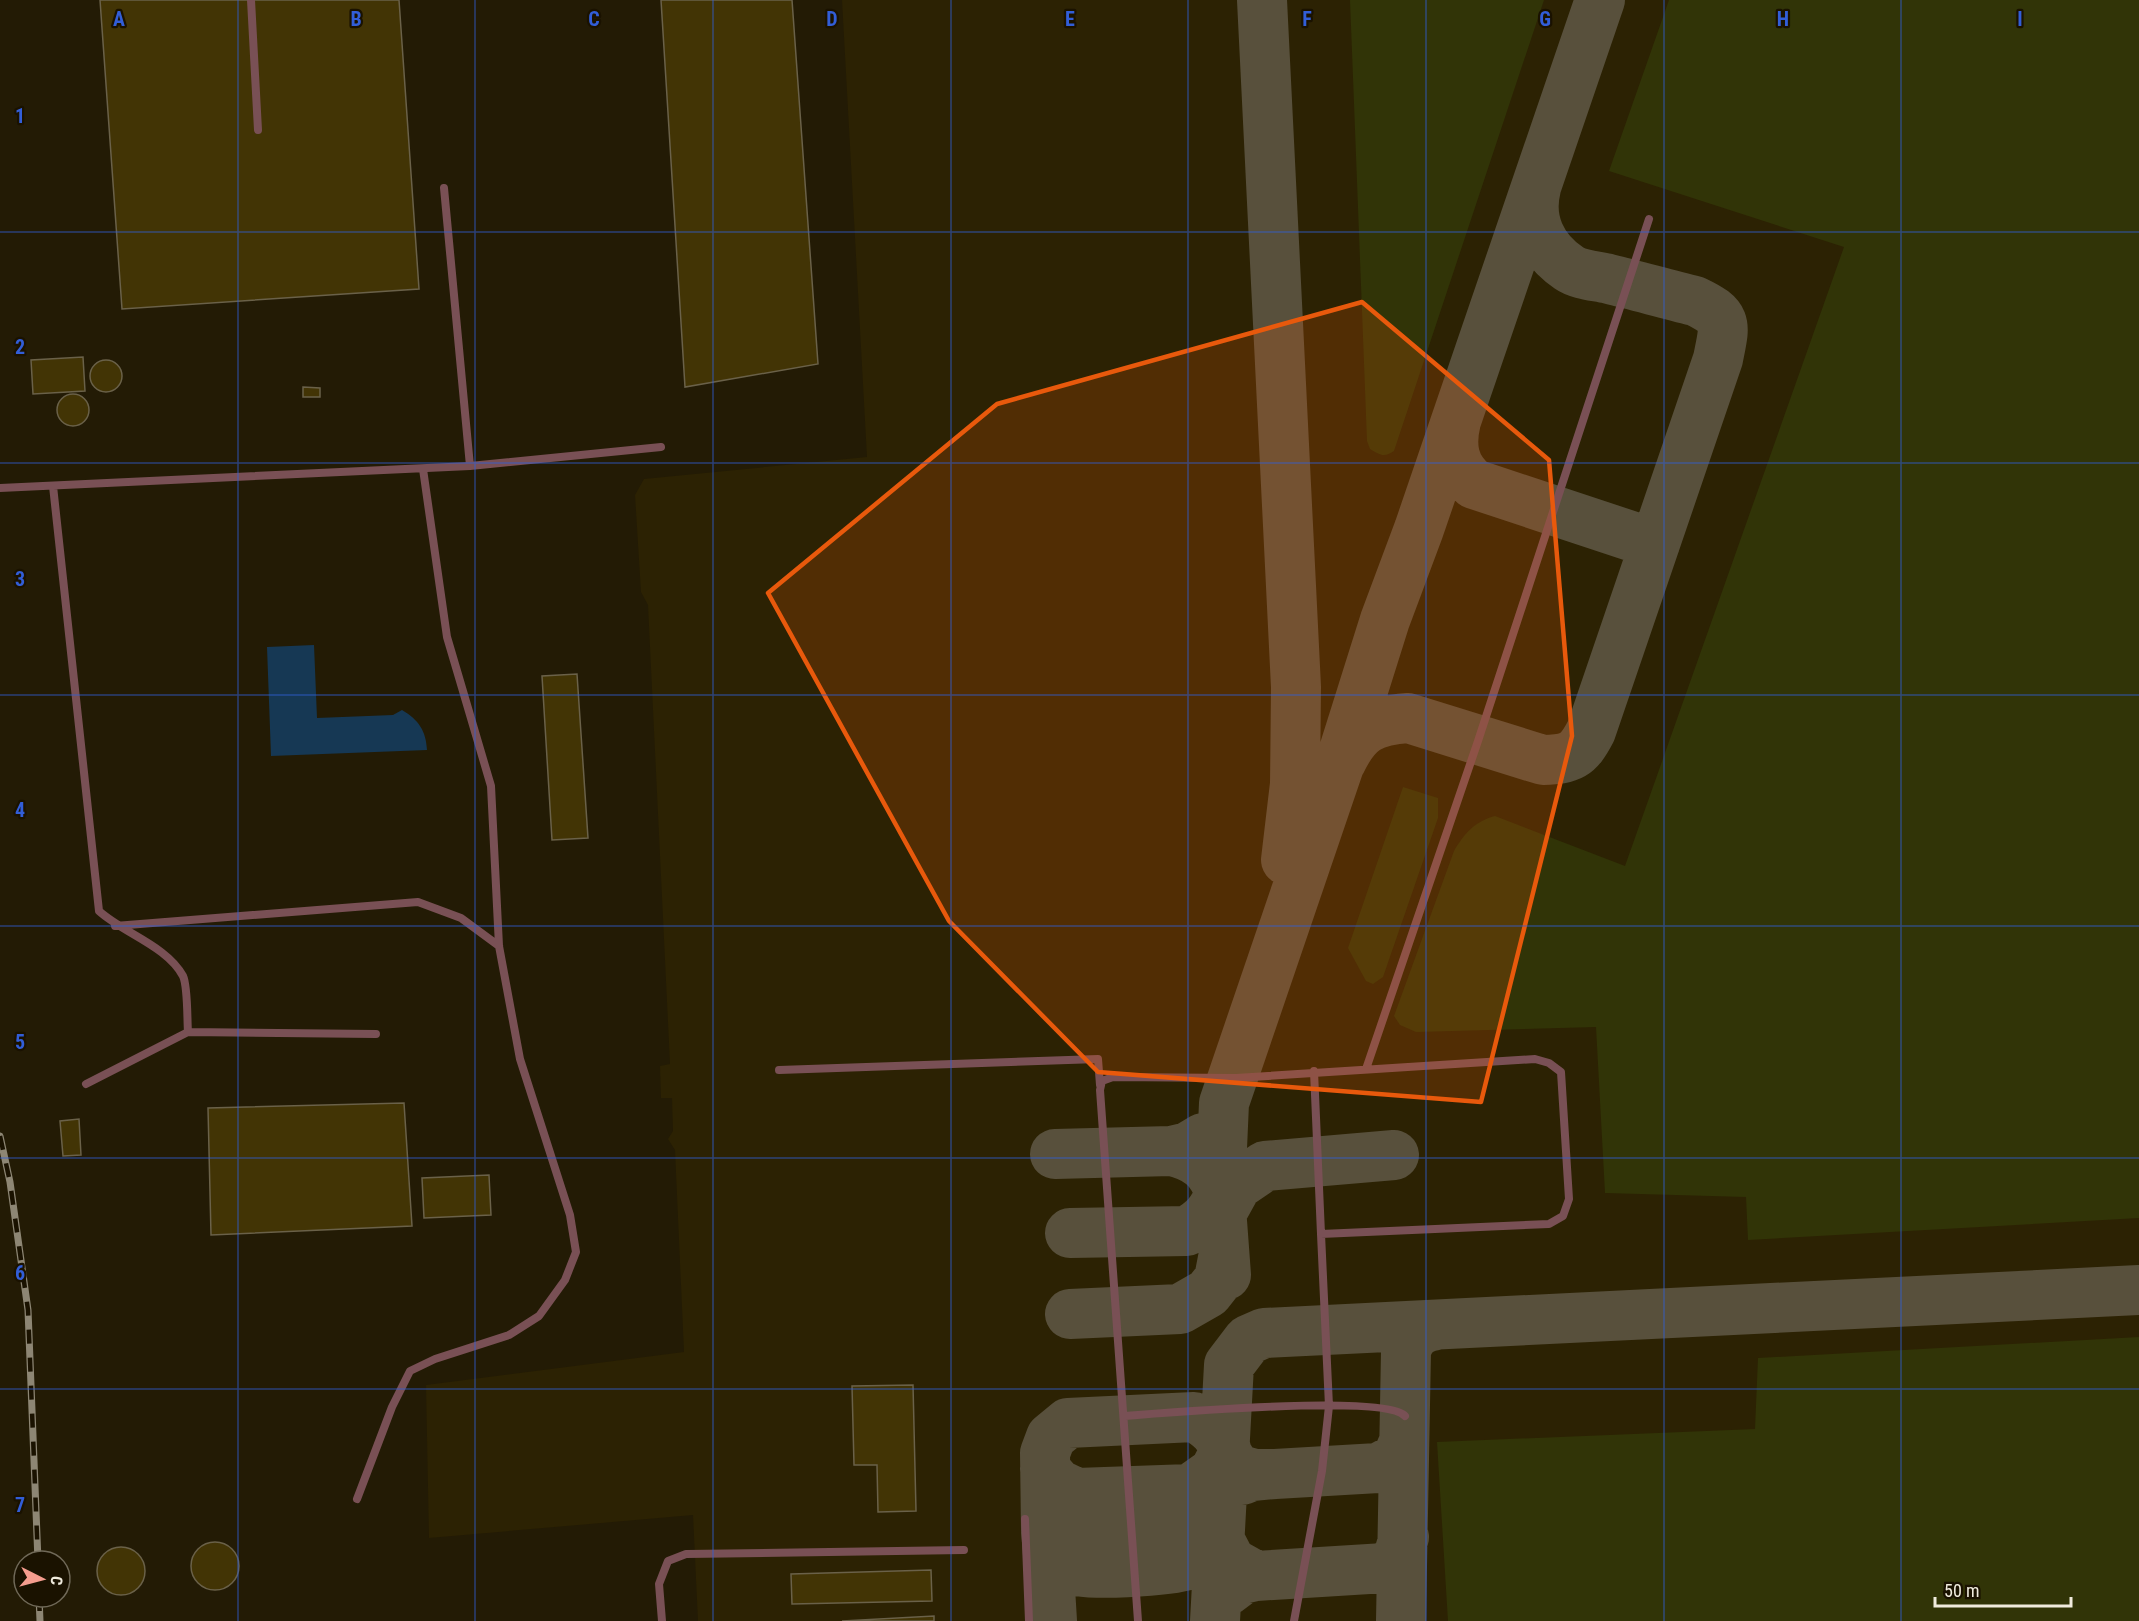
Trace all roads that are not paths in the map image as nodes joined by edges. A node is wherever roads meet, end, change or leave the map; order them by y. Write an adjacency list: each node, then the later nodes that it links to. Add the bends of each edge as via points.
1 (251, 0): 2 (lane)
2 (258, 130)
3 (444, 188): 6 (lane)
4 (1649, 219): 14 (lane)
5 (660, 447): 6 (lane)
6 (470, 466): 7 (lane)
7 (423, 469): 8 (lane); 11 (lane, via 447,637 491,786)
8 (53, 486): 9 (lane); 10 (lane, via 99,911)
9 (0, 488)
10 (115, 926): 11 (lane, via 418,902 461,918); 12 (lane, via 154,945 183,977)
11 (499, 946): 23 (lane, via 519,1059 570,1215 576,1252 565,1280 539,1316 509,1335 410,1371)
12 (188, 1032): 13 (lane); 17 (lane)
13 (376, 1034)
14 (1366, 1069): 16 (lane); 19 (lane, via 1535,1059 1549,1063 1561,1072 1569,1199 1563,1216 1549,1224)
15 (779, 1070): 18 (lane, via 1098,1059)
16 (1314, 1071): 18 (lane, via 1236,1077 1113,1077); 19 (lane)
17 (87, 1084)
18 (1100, 1085): 21 (lane)
19 (1321, 1234): 20 (lane)
20 (1329, 1406): 21 (lane); 22 (lane, via 1394,1409); 29 (lane, via 1322,1471)
21 (1124, 1416): 28 (lane)
22 (1405, 1416)
23 (357, 1499)
24 (1025, 1519): 27 (lane)
25 (964, 1550): 26 (lane, via 686,1554 668,1561 659,1584)
26 (663, 1621)
27 (1029, 1621)
28 (1138, 1621)
29 (1294, 1621)

